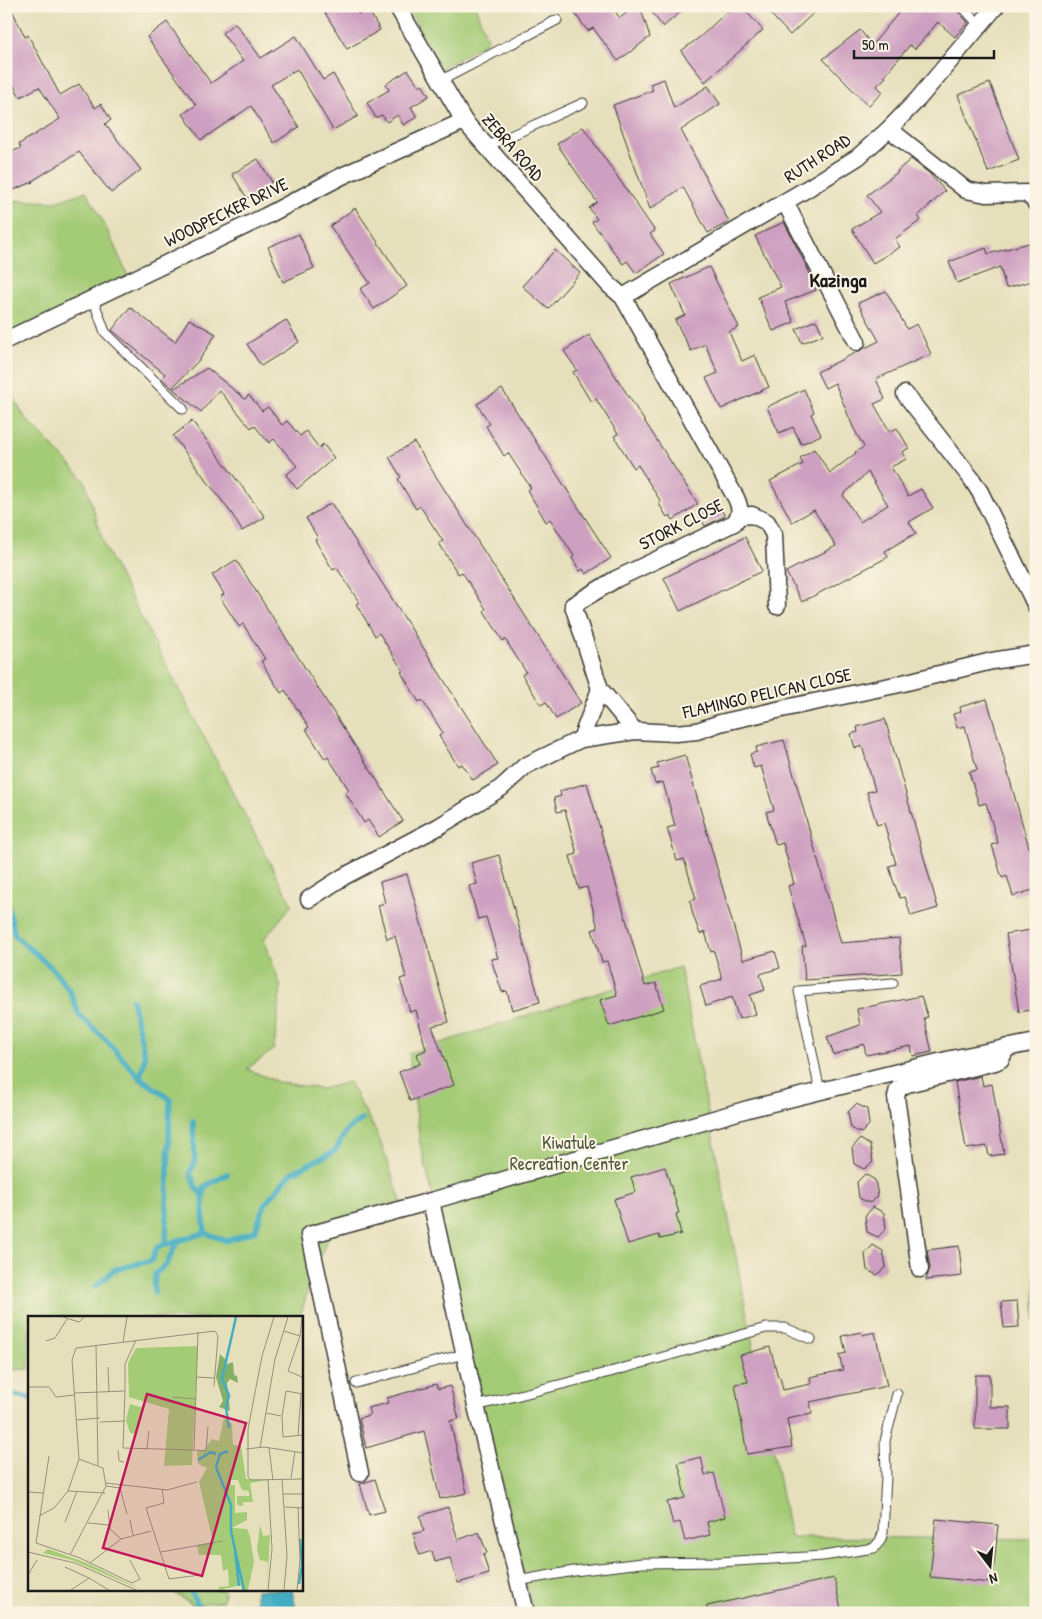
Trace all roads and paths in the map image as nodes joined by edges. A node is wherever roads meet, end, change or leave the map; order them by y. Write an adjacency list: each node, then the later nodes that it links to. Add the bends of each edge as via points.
1 (397, 6): 6 (street, ZEBRA ROAD)
2 (962, 6): 5 (lane)
3 (996, 6): 5 (street, RUTH ROAD)
4 (557, 20): 6 (lane)
5 (980, 26): 9 (street, RUTH ROAD)
6 (440, 81): 8 (street, ZEBRA ROAD)
7 (583, 103): 10 (lane)
8 (464, 121): 10 (street, ZEBRA ROAD); 14 (street, WOODPECKER DRIVE, via 342,176)
9 (889, 129): 11 (street, RUTH ROAD, via 858,157); 12 (street, via 966,190 986,194 1026,194)
10 (486, 148): 13 (street, ZEBRA ROAD)
11 (785, 202): 13 (street, RUTH ROAD); 16 (street)
12 (1036, 204)
13 (623, 297): 19 (street, STORK CLOSE, via 736,498)
14 (92, 299): 15 (street, WOODPECKER DRIVE); 18 (lane, via 105,332)
15 (6, 340)
16 (857, 342)
17 (905, 394): 21 (street, via 972,478)
18 (183, 410)
19 (740, 516): 20 (street, via 752,515 767,522 774,535); 23 (street, STORK CLOSE, via 734,523 616,579 573,605)
20 (777, 606)
21 (1036, 606)
22 (1036, 654): 24 (street, FLAMINGO PELICAN CLOSE, via 992,661 697,731)
23 (600, 690): 24 (street, STORK CLOSE); 25 (street)
24 (635, 731): 25 (street, FLAMINGO PELICAN CLOSE)
25 (581, 739): 26 (street, FLAMINGO PELICAN CLOSE, via 525,766 502,788)
26 (309, 899)
27 (893, 983): 30 (lane, via 799,990)
28 (1036, 1042): 29 (street)
29 (1006, 1047): 30 (street); 32 (street, via 1001,1060 898,1089 897,1106)
30 (820, 1091): 31 (street)
31 (431, 1201): 34 (street); 38 (street, via 309,1235)
32 (920, 1269)
33 (811, 1339): 37 (lane, via 785,1328 766,1328)
34 (464, 1354): 35 (lane); 37 (street)
35 (356, 1383)
36 (896, 1394): 39 (lane, via 885,1441 883,1533 874,1548 804,1557 642,1563)
37 (476, 1406): 39 (street)
38 (360, 1473)
39 (517, 1581): 40 (street)
40 (526, 1613)

